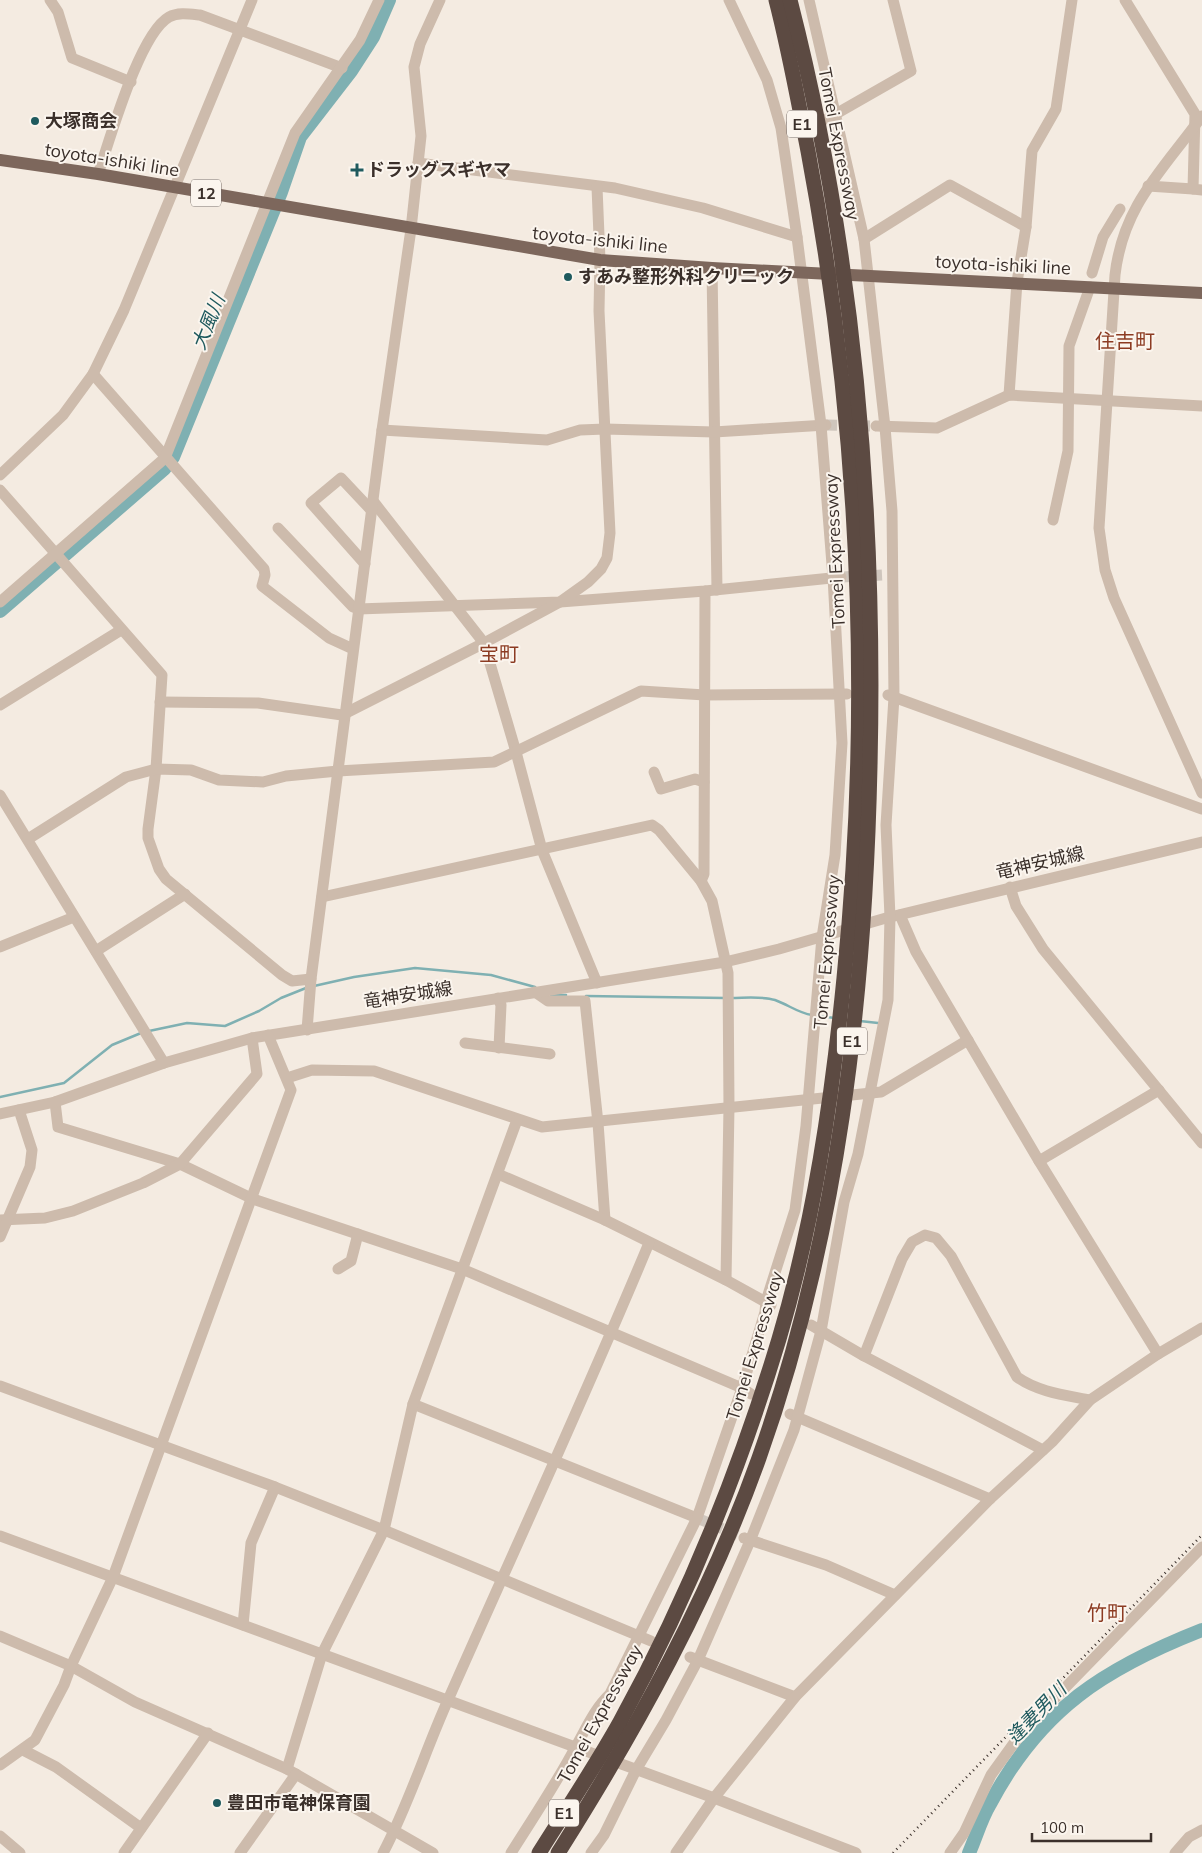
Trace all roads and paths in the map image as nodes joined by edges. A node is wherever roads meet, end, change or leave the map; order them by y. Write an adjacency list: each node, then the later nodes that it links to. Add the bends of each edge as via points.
1 (50, 0): 14 (street, via 58,12 72,58)
2 (252, 0): 12 (street)
3 (379, 0): 13 (street)
4 (440, 0): 18 (street, via 420,44 414,67 421,136)
5 (729, 0): 26 (street, via 767,80 784,127)
6 (776, 0): 28 (highway, Tomei Expressway / E1)
7 (790, 0): 28 (highway, Tomei Expressway / E1, via 825,166)
8 (809, 0): 15 (street)
9 (893, 0): 15 (street, via 911,71)
10 (1072, 0): 24 (street, via 1056,108 1032,151)
11 (1125, 0): 16 (street)
12 (240, 29): 13 (street); 14 (street, via 200,15 169,17 150,39); 39 (street, via 124,310)
13 (342, 68): 49 (street, via 295,133)
14 (131, 82): 19 (street)
15 (831, 117): 27 (street)
16 (1198, 121): 20 (street); 22 (street)
17 (0, 160): 19 (main road, toyota-ishiki line / 12)
18 (418, 163): 21 (street); 25 (street)
19 (98, 174): 25 (main road, toyota-ishiki line / 12)
20 (1148, 186): 22 (street); 23 (street)
21 (597, 187): 26 (street, via 615,188 703,208); 29 (street)
22 (1198, 190)
23 (1131, 217): 32 (street, via 1119,211 1103,237); 37 (street, via 1116,263)
24 (1026, 227): 27 (street, via 950,186); 34 (street)
25 (411, 229): 29 (main road, toyota-ishiki line / 12); 47 (street)
26 (797, 237): 31 (street)
27 (864, 238): 33 (street)
28 (832, 248): 36 (highway, Tomei Expressway / E1)
29 (600, 260): 30 (main road, toyota-ishiki line / 12); 46 (street, via 599,312)
30 (712, 268): 31 (main road, toyota-ishiki line / 12); 48 (street)
31 (800, 273): 33 (main road, toyota-ishiki line / 12); 44 (street)
32 (1092, 273)
33 (867, 276): 34 (main road, toyota-ishiki line / 12); 45 (street)
34 (1017, 282): 35 (main road, toyota-ishiki line / 12); 40 (street)
35 (1090, 287): 37 (main road, toyota-ishiki line / 12); 41 (street, via 1069,346)
36 (838, 288): 176 (highway, Tomei Expressway / E1, via 858,623 859,713 854,858 840,1016 819,1164 780,1336 716,1521 678,1607 607,1746); 177 (highway, Tomei Expressway / E1, via 863,459 871,634 868,863 844,1109 833,1176 811,1285 758,1459 732,1527 693,1614 621,1752)
37 (1114, 288): 38 (main road, toyota-ishiki line / 12); 42 (street)
38 (1202, 293)
39 (94, 374): 49 (street); 50 (street, via 63,416)
40 (1009, 395): 41 (street); 45 (street, via 938,428)
41 (1069, 399): 42 (street); 53 (street, via 1068,451)
42 (1106, 400): 43 (street, via 1174,408); 78 (street, via 1099,528 1105,570 1114,598)
43 (1202, 406)
44 (823, 425): 48 (street); 57 (street)
45 (881, 426): 69 (street, via 892,511 888,576)
46 (605, 428): 47 (street, via 580,430 547,440); 48 (street); 61 (street, via 610,533 607,558 596,576)
47 (382, 430): 52 (street)
48 (714, 432): 58 (street)
49 (165, 458): 55 (street); 66 (street, via 264,569 262,586 329,638)
50 (0, 475)
51 (0, 490): 55 (street)
52 (372, 506): 56 (street); 56 (street, via 341,478 311,503); 62 (street)
53 (1054, 520)
54 (278, 528): 63 (street)
55 (55, 554): 60 (street); 64 (street)
56 (365, 564): 63 (street)
57 (837, 577): 58 (street); 67 (street)
58 (718, 590): 59 (street)
59 (705, 591): 61 (street); 68 (street)
60 (0, 602)
61 (560, 602): 62 (street); 65 (street)
62 (455, 607): 63 (street); 65 (street)
63 (358, 609): 66 (street)
64 (121, 630): 70 (street, via 162,675); 71 (street)
65 (484, 644): 72 (street); 73 (street)
66 (353, 649): 72 (street)
67 (842, 694): 68 (street); 90 (street, via 835,854)
68 (704, 695): 73 (street, via 641,691); 77 (street)
69 (891, 696): 80 (street); 89 (street, via 886,824)
70 (160, 702): 72 (street, via 258,703); 74 (street)
71 (0, 705)
72 (346, 713): 75 (street)
73 (516, 752): 75 (street, via 494,762); 83 (street)
74 (156, 769): 75 (street, via 191,770 219,780 263,782 286,776); 81 (street, via 126,777); 86 (street, via 148,838 163,875)
75 (338, 771): 87 (street)
76 (654, 772): 77 (street, via 661,789 695,779)
77 (704, 782): 84 (street, via 704,874)
78 (1202, 794)
79 (0, 795): 81 (street)
80 (1202, 809)
81 (28, 839): 88 (street)
82 (1202, 842): 85 (street, 竜神安城線)
83 (542, 850): 84 (street, via 652,825); 87 (street); 95 (street)
84 (701, 881): 93 (street, via 712,901)
85 (1010, 888): 89 (street, 竜神安城線); 107 (street, via 1016,906 1043,949)
86 (185, 894): 92 (street); 94 (street, via 282,975 292,981)
87 (322, 897): 94 (street)
88 (74, 917): 91 (street); 92 (street)
89 (892, 917): 90 (street, 竜神安城線); 101 (street); 128 (street, via 888,1000 858,1154)
90 (825, 936): 93 (street, 竜神安城線); 127 (street, via 795,1210)
91 (0, 947)
92 (96, 951): 105 (street)
93 (725, 962): 95 (street, 竜神安城線); 109 (street, via 728,973)
94 (311, 979): 98 (street)
95 (598, 983): 96 (street, 竜神安城線)
96 (535, 992): 97 (street, 竜神安城線); 113 (street, via 548,1001 585,1001)
97 (498, 998): 98 (street, 竜神安城線); 103 (street, via 501,1005)
98 (307, 1030): 99 (street, 竜神安城線)
99 (268, 1035): 100 (street, 竜神安城線); 106 (street)
100 (252, 1038): 105 (street, 竜神安城線); 116 (street, via 257,1074)
101 (968, 1040): 109 (street, via 881,1092); 115 (street)
102 (465, 1043): 103 (street)
103 (499, 1048): 104 (street)
104 (550, 1054)
105 (164, 1063): 108 (street, 竜神安城線)
106 (287, 1078): 112 (street, via 312,1070 374,1070); 118 (street, via 291,1090)
107 (1158, 1090): 114 (street); 115 (street)
108 (55, 1102): 110 (street, 竜神安城線); 116 (street, via 58,1127)
109 (729, 1107): 113 (street); 126 (street)
110 (18, 1110): 111 (street, 竜神安城線); 120 (street, via 32,1150 30,1168)
111 (0, 1114)
112 (517, 1120): 113 (street, via 542,1127); 117 (street)
113 (598, 1123): 119 (street)
114 (1202, 1143)
115 (1039, 1161): 131 (street)
116 (180, 1164): 118 (street); 120 (street, via 143,1183 73,1211 45,1218)
117 (498, 1174): 119 (street); 125 (street)
118 (253, 1199): 121 (street); 138 (street)
119 (605, 1220): 123 (street)
120 (3, 1221): 122 (street)
121 (358, 1234): 124 (street, via 351,1261); 125 (street)
122 (0, 1237)
123 (649, 1243): 126 (street); 130 (street)
124 (338, 1269)
125 (462, 1269): 130 (street); 136 (street)
126 (726, 1280): 127 (street)
127 (769, 1304): 134 (street)
128 (816, 1328): 132 (street); 137 (street)
129 (1202, 1328): 131 (street)
130 (612, 1332): 134 (street); 140 (street)
131 (1158, 1354): 135 (street)
132 (864, 1356): 135 (street, via 902,1259 912,1242 925,1235 936,1238 951,1256 1017,1377 1045,1390); 139 (street)
133 (0, 1386): 138 (street)
134 (747, 1391): 143 (street)
135 (1090, 1400): 139 (street)
136 (413, 1404): 140 (street); 144 (street)
137 (794, 1416): 142 (street); 146 (street)
138 (163, 1445): 141 (street); 148 (street)
139 (1047, 1446): 142 (street)
140 (555, 1460): 143 (street); 149 (street)
141 (275, 1487): 144 (street); 151 (street, via 251,1543)
142 (990, 1499): 150 (street)
143 (697, 1518): 153 (street)
144 (384, 1530): 149 (street); 154 (street)
145 (0, 1536): 148 (street)
146 (747, 1540): 150 (street, via 826,1566); 155 (street)
147 (1202, 1547): 181 (street, via 1022,1732 991,1775 964,1832)
148 (113, 1577): 151 (street); 156 (street)
149 (503, 1580): 153 (street); 158 (street)
150 (895, 1595): 157 (street)
151 (243, 1625): 154 (street)
152 (0, 1636): 156 (street)
153 (645, 1639): 160 (street, via 588,1722)
154 (322, 1654): 158 (street); 164 (street)
155 (694, 1659): 157 (street); 163 (street, via 666,1720)
156 (71, 1666): 159 (street, via 135,1702); 161 (street, via 35,1740)
157 (794, 1697): 165 (street)
158 (447, 1701): 160 (street); 168 (street)
159 (208, 1733): 164 (street); 166 (street)
160 (576, 1748): 163 (street); 175 (street)
161 (23, 1750): 162 (street); 166 (street, via 56,1767)
162 (0, 1766)
163 (636, 1770): 165 (street); 178 (street, via 604,1835)
164 (292, 1771): 168 (street); 172 (street)
165 (714, 1798): 179 (street); 180 (street)
166 (141, 1828): 171 (street)
167 (1202, 1830): 182 (street, via 1189,1837)
168 (394, 1831): 173 (street); 174 (street)
169 (0, 1836): 170 (street)
170 (20, 1853)
171 (124, 1853)
172 (240, 1853)
173 (383, 1853)
174 (433, 1853)
175 (511, 1853)
176 (538, 1853)
177 (558, 1853)
178 (591, 1853)
179 (676, 1853)
180 (856, 1853)
181 (950, 1853)
182 (1175, 1853)

